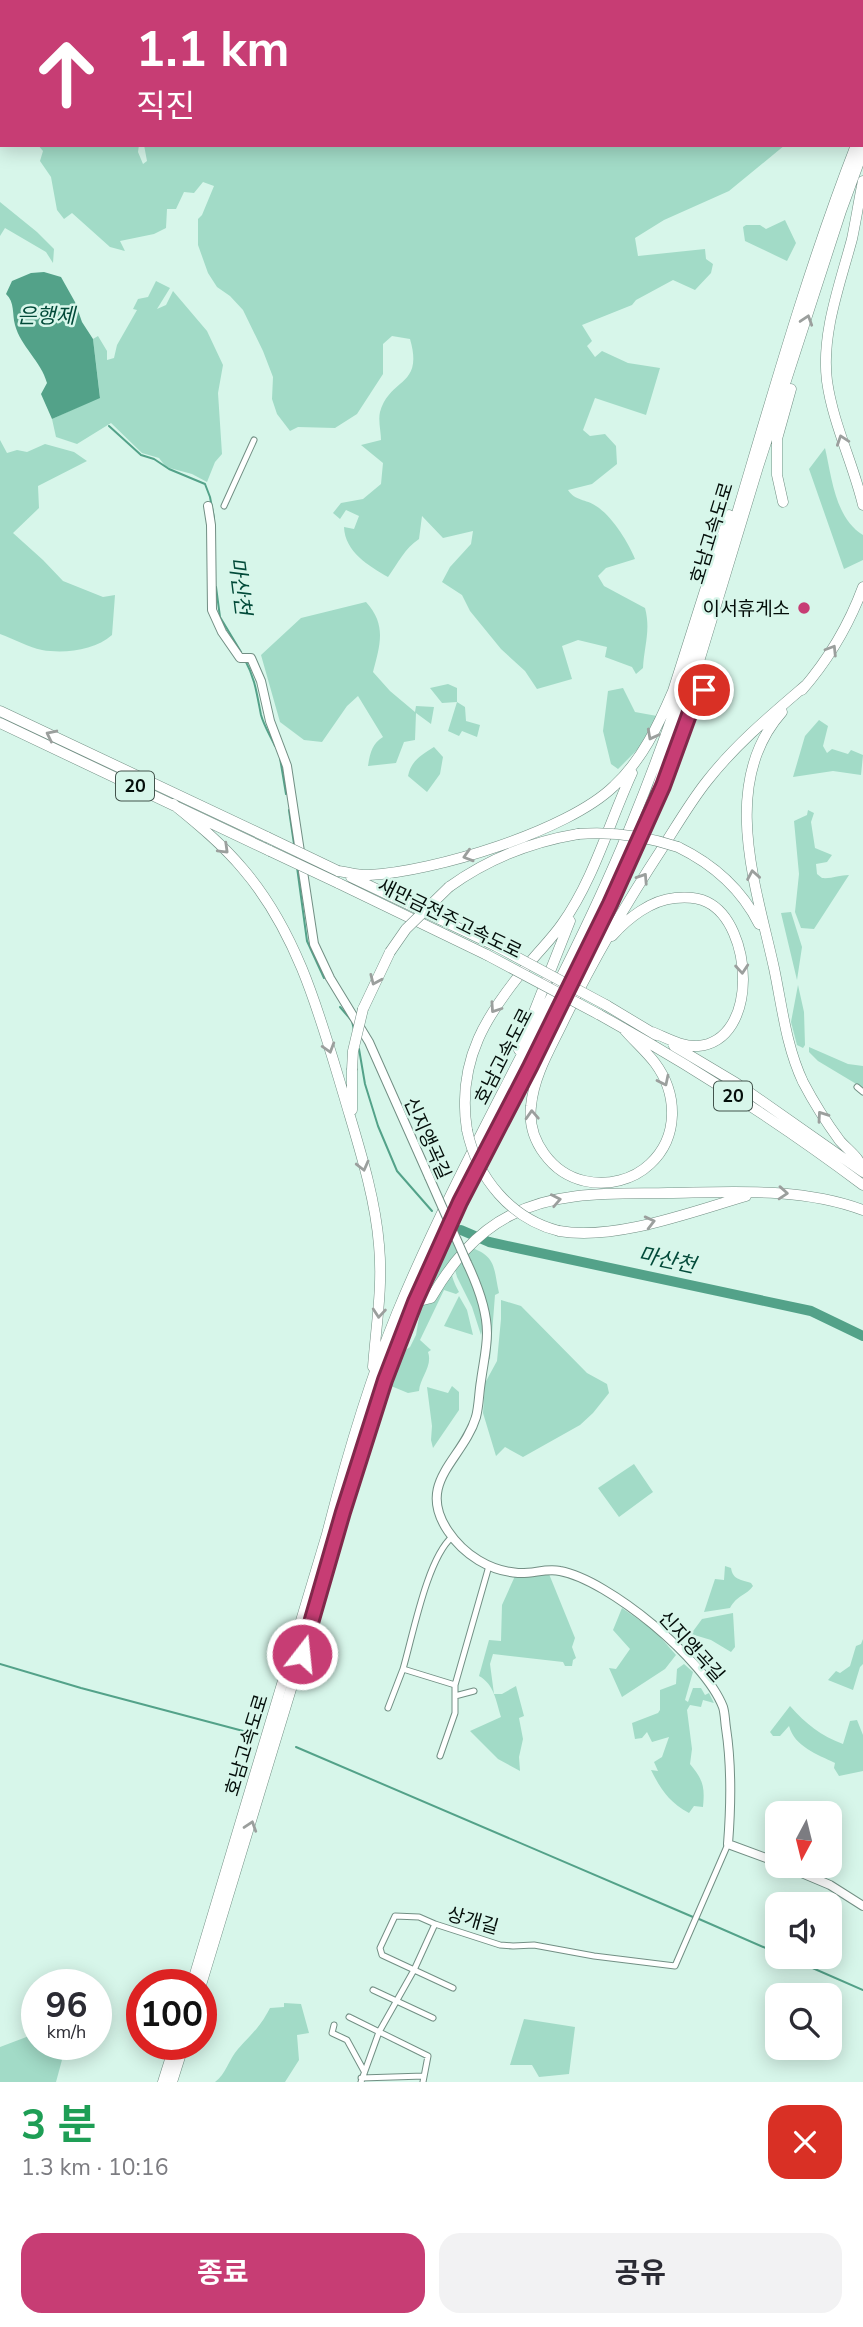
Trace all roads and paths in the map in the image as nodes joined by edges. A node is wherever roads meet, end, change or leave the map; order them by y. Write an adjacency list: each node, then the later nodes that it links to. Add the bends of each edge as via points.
1 (855, 147): 6 (highway, 호남고속도로)
2 (863, 153): 4 (highway, 호남고속도로, one-way to 2)
3 (863, 181): 8 (highway, one-way to 3, via 831,403 826,358)
4 (796, 356): 7 (highway, via 777,439); 18 (highway, 호남고속도로)
5 (254, 440): 10 (street)
6 (751, 461): 16 (highway, one-way to 16, via 722,532 673,691); 29 (highway, 호남고속도로, via 650,778 605,888)
7 (783, 502)
8 (863, 505)
9 (208, 506): 38 (street, 신지앵곡길, bridge, via 212,610 240,658 251,658 287,766 314,944 369,1042 483,1306 487,1333 476,1416 436,1488 439,1512)
10 (224, 506)
11 (863, 587): 12 (highway, one-way to 11, via 843,632)
12 (806, 685): 21 (highway, one-way to 12, via 747,832 752,770 762,739); 22 (highway, one-way to 12, via 706,782 741,741)
13 (704, 690): 18 (highway, via 690,712)
14 (0, 711): 19 (highway, 새만금전주고속도로 / 20, one-way to 14, bridge)
15 (0, 723): 17 (highway, 새만금전주고속도로 / 20)
16 (638, 760): 19 (highway, one-way to 19, via 592,805 522,837 408,870 366,876); 20 (highway)
17 (173, 804): 23 (highway, 새만금전주고속도로 / 20, bridge); 31 (highway, one-way to 31, via 235,860 276,916 308,981)
18 (648, 816): 30 (highway, 호남고속도로, via 586,955)
19 (338, 870): 23 (highway, 새만금전주고속도로 / 20, bridge, via 494,945)
20 (582, 891): 29 (highway); 34 (highway, one-way to 34, bridge, via 562,925 511,985 481,1030 467,1073 464,1104 467,1130 481,1167 504,1200 528,1219 559,1231 595,1233 627,1228)
21 (767, 940): 31 (highway, one-way to 31, bridge, via 737,890 711,866 678,847 625,834 578,834 512,850 449,887 405,929 390,951 363,1009 353,1051 351,1103); 32 (highway, one-way to 21, via 860,1160 815,1104 802,1078)
22 (594, 958): 25 (highway, one-way to 25, via 628,921 657,902 688,897 710,903 721,913 738,942 742,960 742,996 729,1028 710,1043 685,1046); 26 (highway)
23 (602, 1009): 24 (highway, 새만금전주고속도로 / 20); 25 (highway, 새만금전주고속도로 / 20)
24 (623, 1028): 26 (highway, one-way to 26, via 654,1062 672,1101 671,1127 663,1148 635,1175 612,1182 584,1181 548,1158 531,1121 533,1091); 33 (highway, 새만금전주고속도로 / 20)
25 (652, 1032): 32 (highway, 새만금전주고속도로 / 20, via 736,1083)
26 (541, 1068): 30 (highway)
27 (857, 1087): 28 (street)
28 (863, 1092)
29 (498, 1105): 37 (highway, 호남고속도로, via 411,1280)
30 (499, 1129): 36 (highway, 호남고속도로)
31 (356, 1135): 37 (highway, one-way to 37, via 379,1245 380,1306)
32 (863, 1171)
33 (863, 1185)
34 (760, 1192): 35 (highway, one-way to 35, via 794,1194); 36 (highway, one-way to 34, via 431,1298 472,1241 532,1205 579,1196)
35 (863, 1210)
36 (415, 1302): 53 (highway, 호남고속도로, one-way to 36, via 358,1465)
37 (372, 1380): 52 (highway, 호남고속도로)
38 (453, 1537): 39 (street, 신지앵곡길, via 473,1558); 40 (street, via 443,1545 430,1576)
39 (489, 1566): 41 (street); 46 (street, 신지앵곡길, via 519,1573 550,1569 578,1575 655,1625 702,1676 723,1708 728,1740)
40 (403, 1669): 41 (street); 44 (street)
41 (455, 1685): 43 (street)
42 (474, 1691): 43 (street)
43 (455, 1696): 45 (street, via 455,1713)
44 (388, 1708)
45 (440, 1756)
46 (728, 1844): 47 (street); 51 (street, 신지앵곡길)
47 (765, 1858)
48 (813, 1878): 49 (street)
49 (863, 1906)
50 (435, 1924): 51 (street, 상개길, via 500,1945 534,1945); 54 (street, 상개길); 54 (street, via 419,1917 395,1916 380,1948 382,1955)
51 (675, 1966)
52 (196, 1969)
53 (206, 1969)
54 (414, 1970): 55 (street); 57 (street, 상개길)
55 (453, 1988)
56 (373, 1990): 57 (street)
57 (396, 2001): 59 (street); 61 (street, 상개길)
58 (349, 2017): 61 (street)
59 (433, 2018)
60 (334, 2025): 64 (street, via 332,2033 348,2040)
61 (379, 2032): 64 (street, 상개길); 65 (street, via 428,2056)
62 (169, 2060): 67 (highway)
63 (179, 2060): 68 (highway)
64 (364, 2071): 66 (street, 상개길)
65 (423, 2079): 66 (street)
66 (361, 2080)
67 (163, 2082)
68 (172, 2082)

